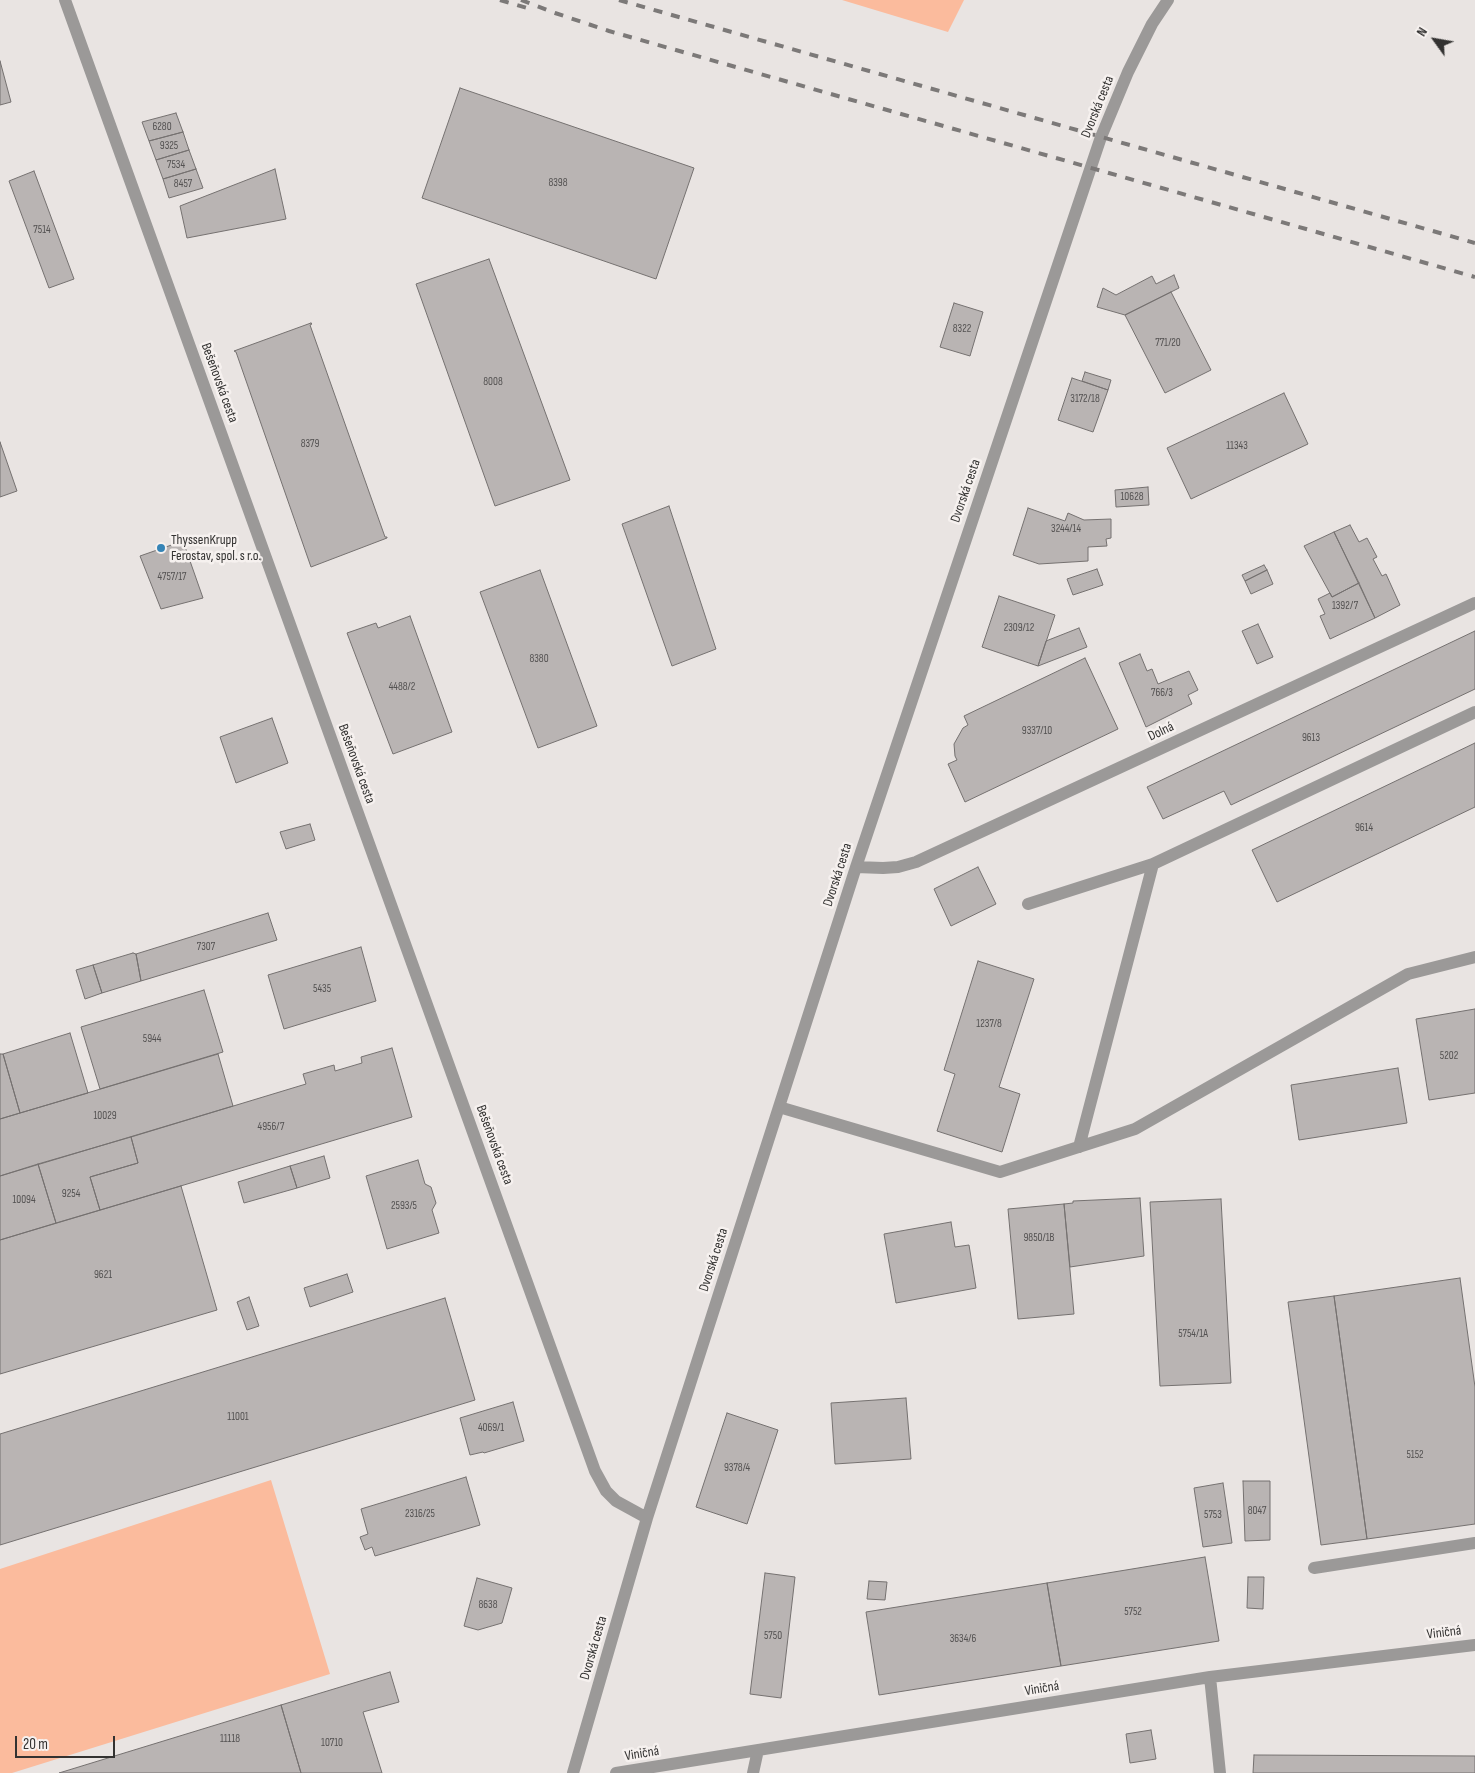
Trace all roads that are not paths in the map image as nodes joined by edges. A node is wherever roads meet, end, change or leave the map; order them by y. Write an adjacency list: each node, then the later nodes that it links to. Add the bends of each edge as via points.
1 (65, 0): 11 (street, Bešeňovská cesta, via 595,1471 616,1502)
2 (1168, 0): 6 (street, Dvorská cesta, via 1128,72 1101,137)
3 (1475, 603): 6 (street, Dolná, via 916,862 883,868)
4 (1475, 712): 5 (street)
5 (1153, 864): 7 (street); 10 (street)
6 (856, 867): 9 (street, Dvorská cesta)
7 (1028, 904)
8 (1475, 957): 10 (street, via 1408,974 1135,1129)
9 (779, 1107): 10 (street, via 1000,1172); 11 (street, Dvorská cesta)
10 (1079, 1147)
11 (647, 1518): 17 (street, Dvorská cesta)
12 (1475, 1543): 13 (street)
13 (1314, 1568)
14 (1475, 1645): 15 (street, Viničná)
15 (1210, 1677): 16 (street, Viničná); 20 (street)
16 (758, 1750): 18 (street, Viničná); 19 (street)
17 (573, 1773)
18 (616, 1773)
19 (753, 1773)
20 (1220, 1773)

